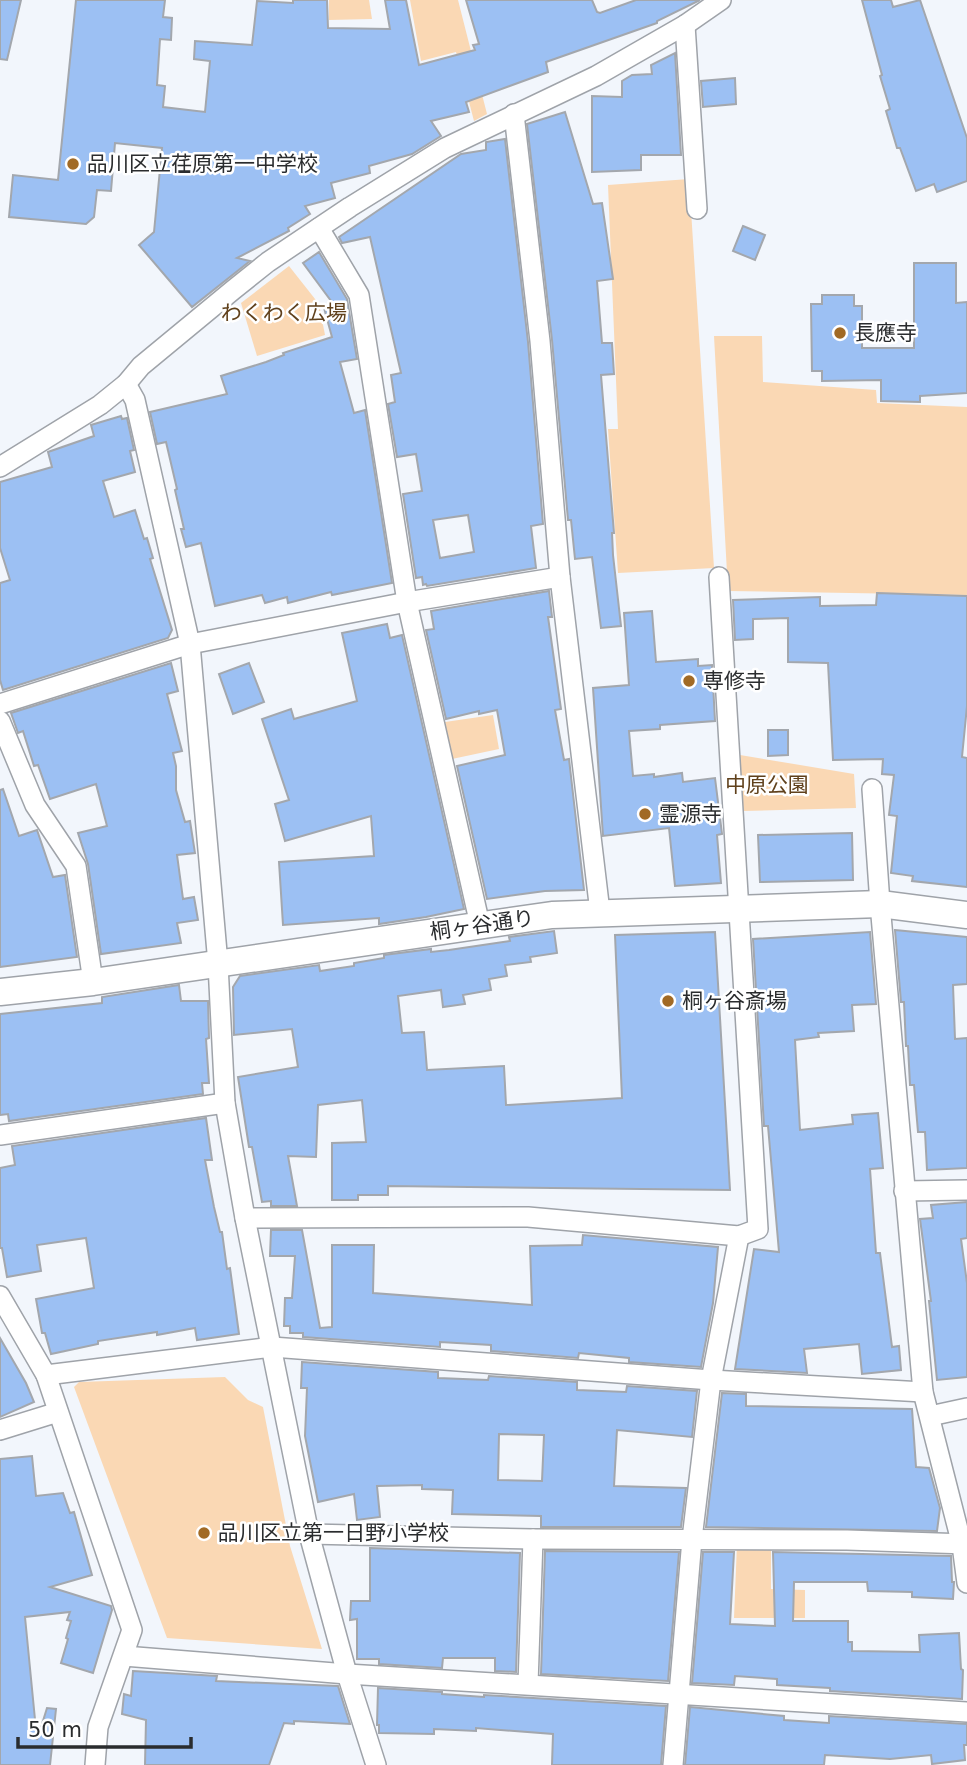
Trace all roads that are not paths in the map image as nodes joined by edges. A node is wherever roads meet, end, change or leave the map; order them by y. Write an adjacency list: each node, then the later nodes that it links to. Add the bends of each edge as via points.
1 (721, 0): 2 (street)
2 (685, 25): 3 (street, via 596,76); 4 (street)
3 (514, 114): 5 (street, via 445,148); 8 (street)
4 (697, 209)
5 (319, 228): 6 (street, via 233,289 141,366); 10 (street, via 359,295)
6 (126, 384): 7 (street); 11 (street, via 140,419)
7 (0, 467)
8 (560, 577): 10 (street); 17 (street)
9 (719, 578): 16 (street)
10 (407, 602): 11 (street); 19 (street)
11 (190, 644): 12 (street); 20 (street)
12 (0, 704)
13 (0, 721): 21 (street, via 35,804 76,866)
14 (872, 789): 15 (street)
15 (880, 904): 16 (street, 桐ヶ谷通り); 18 (street, 桐ヶ谷通り); 26 (street)
16 (738, 908): 17 (street, 桐ヶ谷通り); 28 (street, via 758,1229)
17 (600, 912): 19 (street, 桐ヶ谷通り)
18 (967, 915)
19 (480, 925): 20 (street, 桐ヶ谷通り)
20 (218, 964): 21 (street, 桐ヶ谷通り); 23 (street)
21 (93, 982): 22 (street, 桐ヶ谷通り)
22 (0, 992)
23 (225, 1103): 24 (street); 27 (street)
24 (0, 1135)
25 (967, 1190): 26 (street)
26 (904, 1191): 33 (street)
27 (245, 1218): 28 (street, via 528,1217); 30 (street)
28 (739, 1236): 32 (street)
29 (0, 1296): 31 (street)
30 (272, 1347): 31 (street); 32 (street); 38 (street)
31 (46, 1375): 35 (street)
32 (711, 1380): 33 (street); 40 (street)
33 (923, 1392): 36 (street)
34 (967, 1408): 36 (street)
35 (58, 1412): 37 (street); 43 (street, via 132,1630)
36 (930, 1416): 41 (street)
37 (0, 1430)
38 (309, 1534): 39 (street); 44 (street)
39 (533, 1539): 40 (street); 45 (street)
40 (692, 1539): 41 (street); 46 (street)
41 (965, 1545): 42 (street)
42 (967, 1583)
43 (124, 1656): 44 (street); 48 (street, via 98,1727)
44 (347, 1674): 45 (street); 49 (street)
45 (528, 1684): 46 (street)
46 (679, 1693): 47 (street); 50 (street)
47 (967, 1712)
48 (95, 1765)
49 (376, 1765)
50 (673, 1765)

